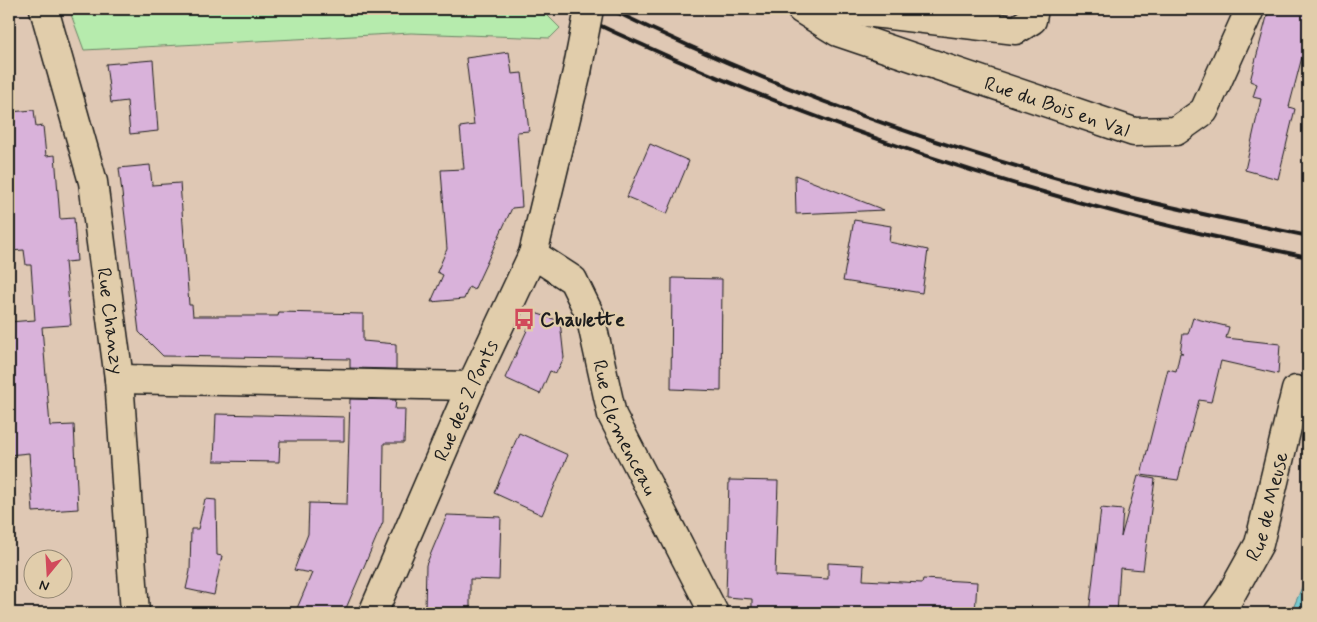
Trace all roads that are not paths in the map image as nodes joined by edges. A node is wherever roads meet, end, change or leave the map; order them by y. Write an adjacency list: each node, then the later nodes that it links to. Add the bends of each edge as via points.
1 (44, 9): 8 (street, Rue Chanzy, via 92,182)
2 (588, 9): 7 (street, Rue des 2 Ponts, bridge, via 577,72)
3 (840, 9): 4 (street, via 1016,30 1032,20)
4 (1034, 9)
5 (1250, 9): 6 (street, Rue du Bois en Val, via 1204,111 1176,131 1134,132 838,32)
6 (806, 10)
7 (533, 254): 9 (street, Rue des 2 Ponts); 13 (street, Rue Clemenceau, via 573,280 590,315 612,415)
8 (118, 379): 9 (street, Rue Chanzy); 11 (street)
9 (471, 386): 12 (street, Rue des 2 Ponts)
10 (1296, 390): 14 (street, Rue de Meuse, via 1259,544)
11 (135, 613)
12 (373, 613)
13 (714, 613)
14 (1218, 613)

